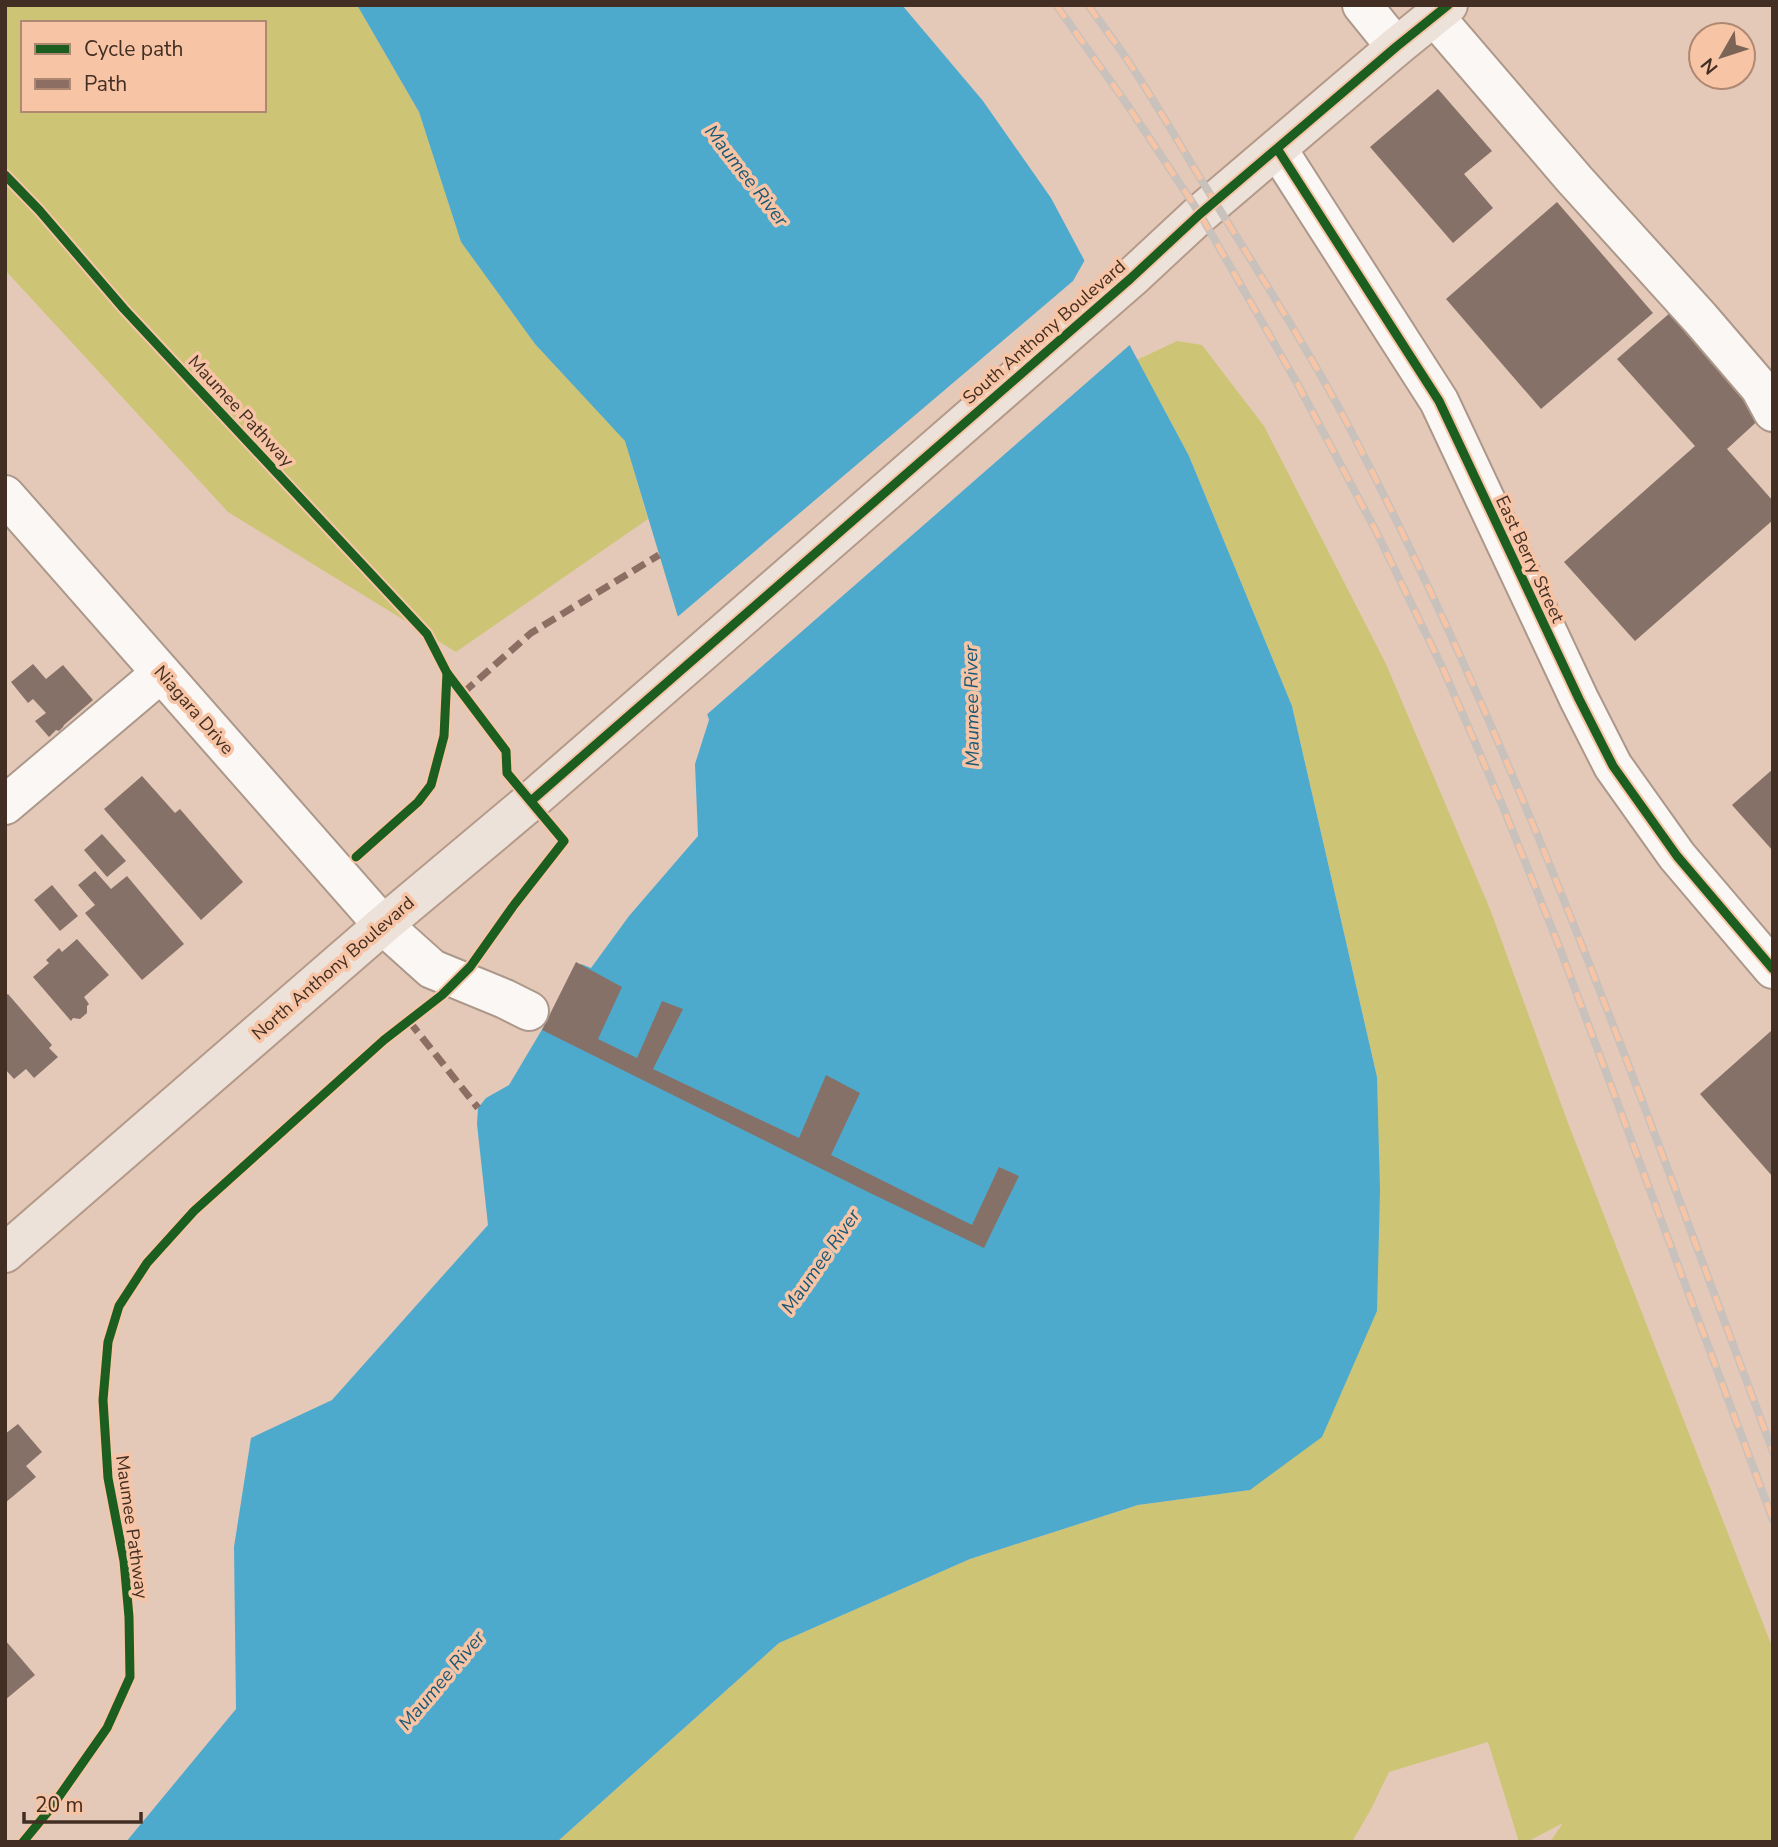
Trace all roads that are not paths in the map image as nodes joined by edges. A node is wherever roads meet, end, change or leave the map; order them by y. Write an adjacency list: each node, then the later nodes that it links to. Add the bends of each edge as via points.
1 (1367, 7): 3 (street)
2 (1442, 11): 3 (main road, South Anthony Boulevard); 5 (street, via 1575,180 1760,388)
3 (1396, 47): 4 (main road, South Anthony Boulevard)
4 (1278, 150): 8 (main road, South Anthony Boulevard); 11 (street, East Berry Street, via 1439,401 1614,766 1677,856)
5 (1773, 412)
6 (5, 495): 7 (street, Niagara Drive)
7 (161, 673): 9 (street); 10 (street, Niagara Drive)
8 (662, 685): 10 (main road, North Anthony Boulevard)
9 (5, 805)
10 (383, 925): 12 (street, Niagara Drive, via 432,969); 13 (main road, North Anthony Boulevard)
11 (1773, 969)
12 (529, 1011)
13 (5, 1253)

